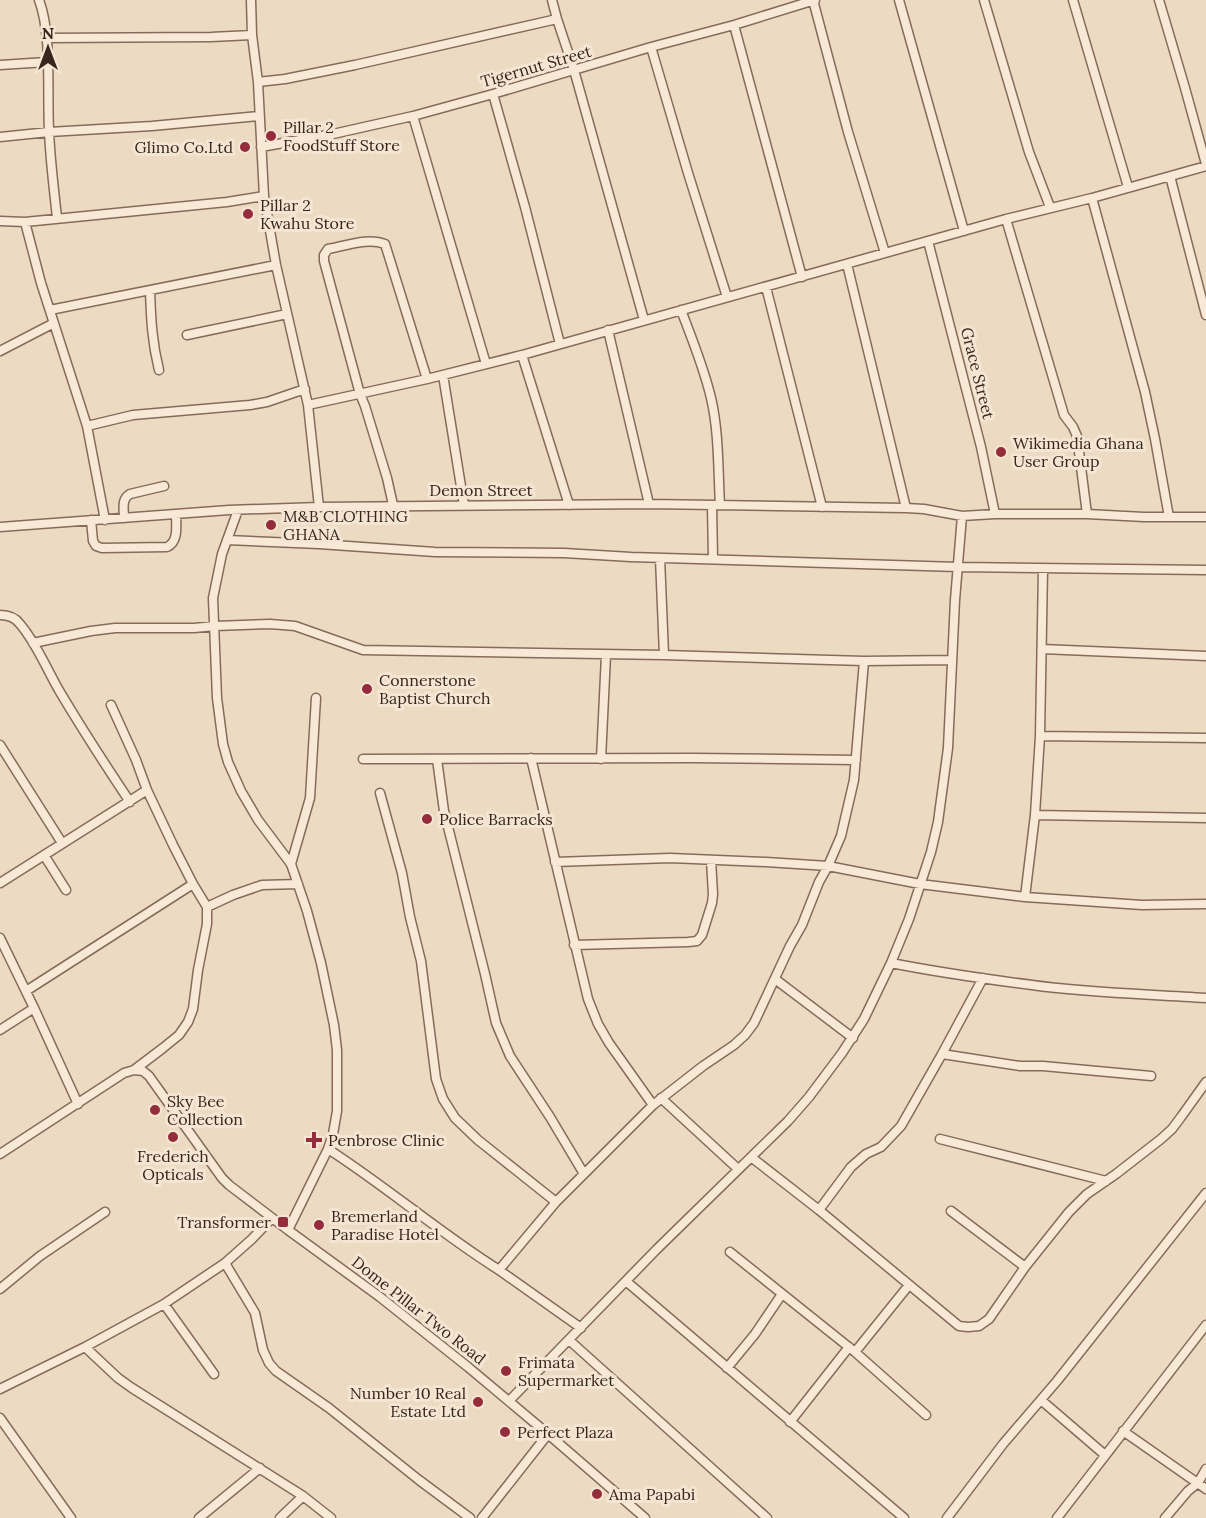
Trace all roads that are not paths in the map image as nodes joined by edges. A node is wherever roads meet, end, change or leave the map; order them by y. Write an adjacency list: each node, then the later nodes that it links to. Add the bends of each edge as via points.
1 (39, 0): 12 (street)
2 (252, 0): 11 (street)
3 (552, 0): 9 (street)
4 (814, 0): 10 (street, Tigernut Street); 36 (street)
5 (899, 0): 34 (street)
6 (984, 0): 29 (street, via 1029,152)
7 (1073, 0): 26 (street)
8 (1159, 0): 24 (street)
9 (557, 19): 16 (street); 17 (street, via 355,65)
10 (734, 25): 13 (street, Tigernut Street); 39 (street)
11 (252, 35): 12 (street); 17 (street)
12 (46, 38): 14 (street)
13 (651, 47): 16 (street, Tigernut Street); 42 (street)
14 (47, 62): 15 (street); 21 (street)
15 (0, 65)
16 (574, 70): 18 (street, Tigernut Street); 47 (street)
17 (258, 82): 19 (street)
18 (494, 94): 20 (street, Tigernut Street); 51 (street)
19 (259, 116): 21 (street); 23 (street)
20 (413, 116): 23 (street, Tigernut Street); 54 (street)
21 (49, 132): 22 (street); 30 (street)
22 (0, 137)
23 (261, 147): 27 (street)
24 (1206, 165): 25 (street)
25 (1170, 176): 26 (street); 46 (street)
26 (1128, 187): 28 (street)
27 (264, 196): 30 (street); 38 (street)
28 (1092, 198): 29 (street); 76 (street, via 1145,392)
29 (1050, 207): 31 (street)
30 (57, 218): 33 (street)
31 (1006, 219): 34 (street); 74 (street, via 1064,415 1077,436)
32 (0, 221): 33 (street)
33 (25, 222): 43 (street)
34 (964, 231): 35 (street)
35 (928, 241): 36 (street); 73 (street, Grace Street)
36 (885, 253): 37 (street)
37 (847, 264): 39 (street); 70 (street)
38 (276, 265): 41 (street); 45 (street)
39 (802, 277): 40 (street)
40 (766, 287): 42 (street); 69 (street)
41 (150, 291): 43 (street); 55 (street, via 153,344)
42 (727, 297): 44 (street)
43 (50, 310): 48 (street)
44 (681, 310): 47 (street); 67 (street, via 706,378 716,424)
45 (287, 314): 50 (street); 58 (street)
46 (1206, 315)
47 (644, 320): 49 (street)
48 (54, 323): 52 (street); 61 (street)
49 (608, 330): 51 (street); 63 (street)
50 (187, 335)
51 (560, 344): 53 (street)
52 (0, 351)
53 (522, 355): 54 (street); 66 (street)
54 (486, 364): 56 (street)
55 (159, 370)
56 (443, 375): 57 (street); 65 (street)
57 (427, 379): 59 (street); 59 (street, via 385,244 371,241 328,249 324,261)
58 (305, 389): 60 (street); 61 (street, via 250,405 133,415)
59 (360, 394): 60 (street); 64 (street)
60 (308, 405): 68 (street)
61 (87, 426): 80 (street)
62 (164, 486): 78 (street, via 126,496)
63 (648, 504): 66 (street, Demon Street); 67 (street, Demon Street)
64 (393, 505): 65 (street, Demon Street); 68 (street, Demon Street)
65 (464, 505): 66 (street, Demon Street)
66 (569, 505)
67 (716, 505): 69 (street, Demon Street); 84 (street)
68 (319, 507): 71 (street, Demon Street)
69 (822, 507): 70 (street, Demon Street)
70 (906, 508): 75 (street, Demon Street)
71 (238, 510): 72 (street, Demon Street); 82 (street)
72 (176, 514): 78 (street, Demon Street); 79 (street, via 175,539 167,546 96,546)
73 (995, 514): 74 (street, Demon Street); 75 (street, Demon Street)
74 (1087, 514): 76 (street, Demon Street)
75 (962, 516): 85 (street)
76 (1169, 517): 77 (street, Demon Street)
77 (1206, 517)
78 (124, 518): 80 (street, Demon Street)
79 (91, 520): 80 (street, Demon Street); 81 (street, Demon Street)
80 (105, 520)
81 (0, 527)
82 (227, 540): 83 (street, via 435,552); 89 (street, via 213,598)
83 (660, 558): 84 (street); 93 (street)
84 (712, 559): 85 (street)
85 (958, 567): 86 (street); 95 (street)
86 (1043, 569): 87 (street); 91 (street)
87 (1206, 570)
88 (0, 615): 90 (street, via 20,623)
89 (215, 626): 90 (street, via 116,628); 92 (street, via 295,626 363,650); 116 (street, via 218,718 225,753 258,820)
90 (33, 643): 109 (street)
91 (1042, 649): 94 (street); 99 (street)
92 (606, 655): 93 (street); 105 (street)
93 (664, 655): 96 (street)
94 (1206, 656)
95 (952, 660): 96 (street); 121 (street, via 943,790 931,852)
96 (864, 661): 106 (street)
97 (316, 698): 116 (street, via 309,798)
98 (111, 705): 107 (street)
99 (1041, 736): 100 (street); 110 (street)
100 (1206, 738)
101 (0, 745): 112 (street)
102 (531, 758): 104 (street); 105 (street); 115 (street)
103 (363, 759): 104 (street)
104 (436, 759): 149 (street, via 444,811 496,1023 510,1056)
105 (600, 759): 106 (street)
106 (856, 760): 117 (street, via 843,827)
107 (147, 790): 109 (street); 119 (street)
108 (380, 793): 152 (street, via 421,961 436,1079 443,1099 455,1118 478,1140)
109 (130, 802): 112 (street)
110 (1035, 815): 111 (street); 123 (street)
111 (1206, 818)
112 (62, 843): 113 (street)
113 (44, 855): 118 (street); 122 (street)
114 (711, 860): 115 (street); 117 (street); 127 (street, via 712,903 697,941)
115 (555, 862): 127 (street)
116 (291, 864): 120 (street)
117 (828, 866): 121 (street); 131 (street)
118 (0, 883)
119 (193, 884): 125 (street); 132 (street)
120 (298, 884): 125 (street, via 262,885); 145 (street, via 334,1025 337,1111)
121 (920, 884): 123 (street); 129 (street)
122 (66, 891)
123 (1025, 897): 124 (street, via 1142,905)
124 (1206, 904)
125 (207, 908): 138 (street, via 188,1023)
126 (0, 938): 128 (street)
127 (574, 945): 143 (street, via 598,1024)
128 (4, 955): 132 (street)
129 (891, 963): 130 (street); 136 (street)
130 (983, 978): 133 (street, via 1073,990); 137 (street)
131 (775, 979): 136 (street); 141 (street, via 745,1035)
132 (26, 991): 134 (street)
133 (1206, 998)
134 (34, 1008): 135 (street); 142 (street)
135 (0, 1030)
136 (852, 1038): 147 (street, via 809,1097)
137 (942, 1054): 139 (street, via 1020,1066); 153 (street, via 901,1126 881,1147 851,1167)
138 (134, 1070): 142 (street); 156 (street, Dome Pillar Two Road, via 149,1076 222,1178)
139 (1151, 1077)
140 (1206, 1082): 150 (street, via 1172,1129)
141 (661, 1098): 143 (street); 148 (street)
142 (78, 1104): 146 (street)
143 (653, 1105): 149 (street)
144 (940, 1139): 150 (street)
145 (328, 1149): 157 (street); 161 (street)
146 (0, 1154)
147 (751, 1157): 148 (street); 153 (street)
148 (738, 1169): 162 (street)
149 (584, 1174): 152 (street)
150 (1106, 1181): 160 (street, via 1069,1212)
151 (1206, 1193): 175 (street)
152 (556, 1202): 161 (street)
153 (819, 1210): 163 (street)
154 (951, 1211): 160 (street)
155 (105, 1212): 164 (street)
156 (272, 1218): 157 (street, Dome Pillar Two Road); 159 (street)
157 (288, 1230): 176 (street, Dome Pillar Two Road, via 380,1297)
158 (730, 1252): 165 (street)
159 (225, 1263): 166 (street); 193 (street, via 255,1313 263,1350 276,1371)
160 (1025, 1267): 163 (street, via 989,1319 979,1326 959,1326)
161 (499, 1270): 168 (street)
162 (627, 1282): 168 (street); 172 (street)
163 (909, 1286): 171 (street)
164 (0, 1289)
165 (782, 1294): 171 (street); 172 (street)
166 (164, 1304): 170 (street); 173 (street)
167 (1206, 1325): 181 (street)
168 (581, 1328): 169 (street)
169 (569, 1340): 176 (street); 196 (street)
170 (85, 1347): 174 (street); 185 (street, via 132,1388)
171 (852, 1349): 177 (street); 179 (street)
172 (727, 1368): 179 (street)
173 (214, 1374)
174 (0, 1389)
175 (1041, 1400): 184 (street); 198 (street)
176 (509, 1401): 182 (street, Dome Pillar Two Road)
177 (926, 1415)
178 (0, 1418): 180 (street)
179 (789, 1422): 197 (street)
180 (9, 1431): 183 (street); 189 (street)
181 (1123, 1431): 184 (street); 187 (street)
182 (548, 1434): 194 (street); 195 (street, Dome Pillar Two Road)
183 (0, 1437)
184 (1105, 1455): 199 (street)
185 (260, 1468): 188 (street); 190 (street)
186 (1206, 1469): 187 (street)
187 (1202, 1486): 200 (street, via 1188,1491)
188 (303, 1496): 191 (street); 192 (street)
189 (70, 1518)
190 (199, 1518)
191 (280, 1518)
192 (331, 1518)
193 (470, 1518)
194 (482, 1518)
195 (645, 1518)
196 (767, 1518)
197 (904, 1518)
198 (947, 1518)
199 (1057, 1518)
200 (1165, 1518)

